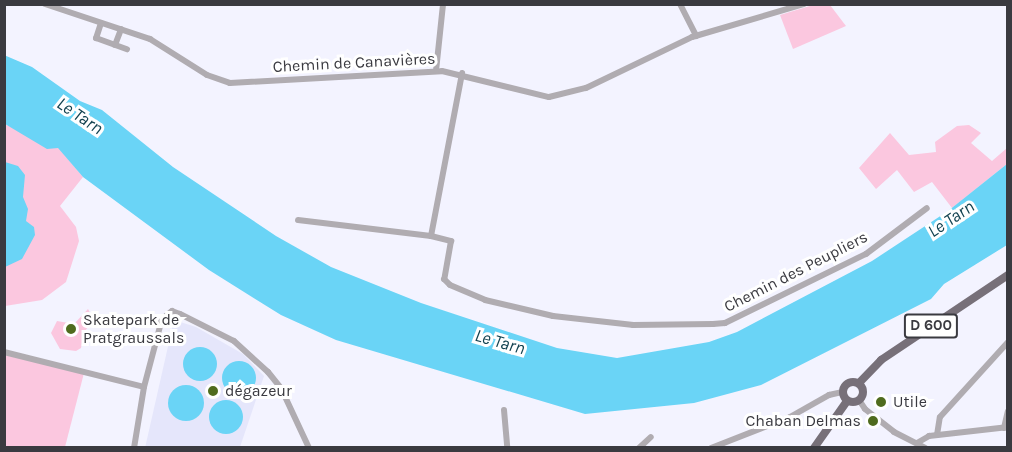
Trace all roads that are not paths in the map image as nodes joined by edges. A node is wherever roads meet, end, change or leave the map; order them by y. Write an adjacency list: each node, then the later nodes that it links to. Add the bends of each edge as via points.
1 (45, 4): 5 (street, Chemin de Canavières)
2 (443, 4): 10 (street)
3 (680, 4): 7 (street)
4 (804, 4): 7 (street, Chemin de Canavières)
5 (101, 23): 6 (street, Chemin de Canavières); 8 (street, via 96,38)
6 (121, 29): 8 (street); 10 (street, Chemin de Canavières, via 150,39 207,75 230,83)
7 (696, 36): 11 (street, Chemin de Canavières, via 586,88 558,96 529,95)
8 (115, 45): 9 (street)
9 (127, 49)
10 (436, 71): 11 (street, Chemin de Canavières)
11 (462, 73): 14 (street)
12 (927, 208): 14 (street, Chemin des Peupliers, via 866,254 725,323 713,324 633,325 553,315 485,300 444,279 451,241)
13 (298, 220): 14 (street)
14 (431, 236)
15 (1008, 275): 18 (main road, D 600, via 881,360)
16 (1008, 342): 26 (street, via 940,417)
17 (4, 352): 19 (street)
18 (859, 383): 20 (main road, via 846,383); 22 (main road, via 863,392)
19 (144, 387): 29 (street); 30 (street, via 162,319 172,312 180,314 234,341 268,372 281,388)
20 (842, 392): 21 (main road); 33 (street, via 829,394 790,417)
21 (847, 400): 22 (main road); 34 (main road)
22 (859, 400): 28 (street, via 894,432)
23 (504, 410): 31 (street)
24 (1008, 411): 25 (street)
25 (1006, 428): 26 (street)
26 (937, 435): 28 (street)
27 (651, 437): 32 (street)
28 (917, 442): 35 (street)
29 (134, 447)
30 (309, 447)
31 (507, 447)
32 (639, 447)
33 (711, 447)
34 (814, 447)
35 (926, 447)

